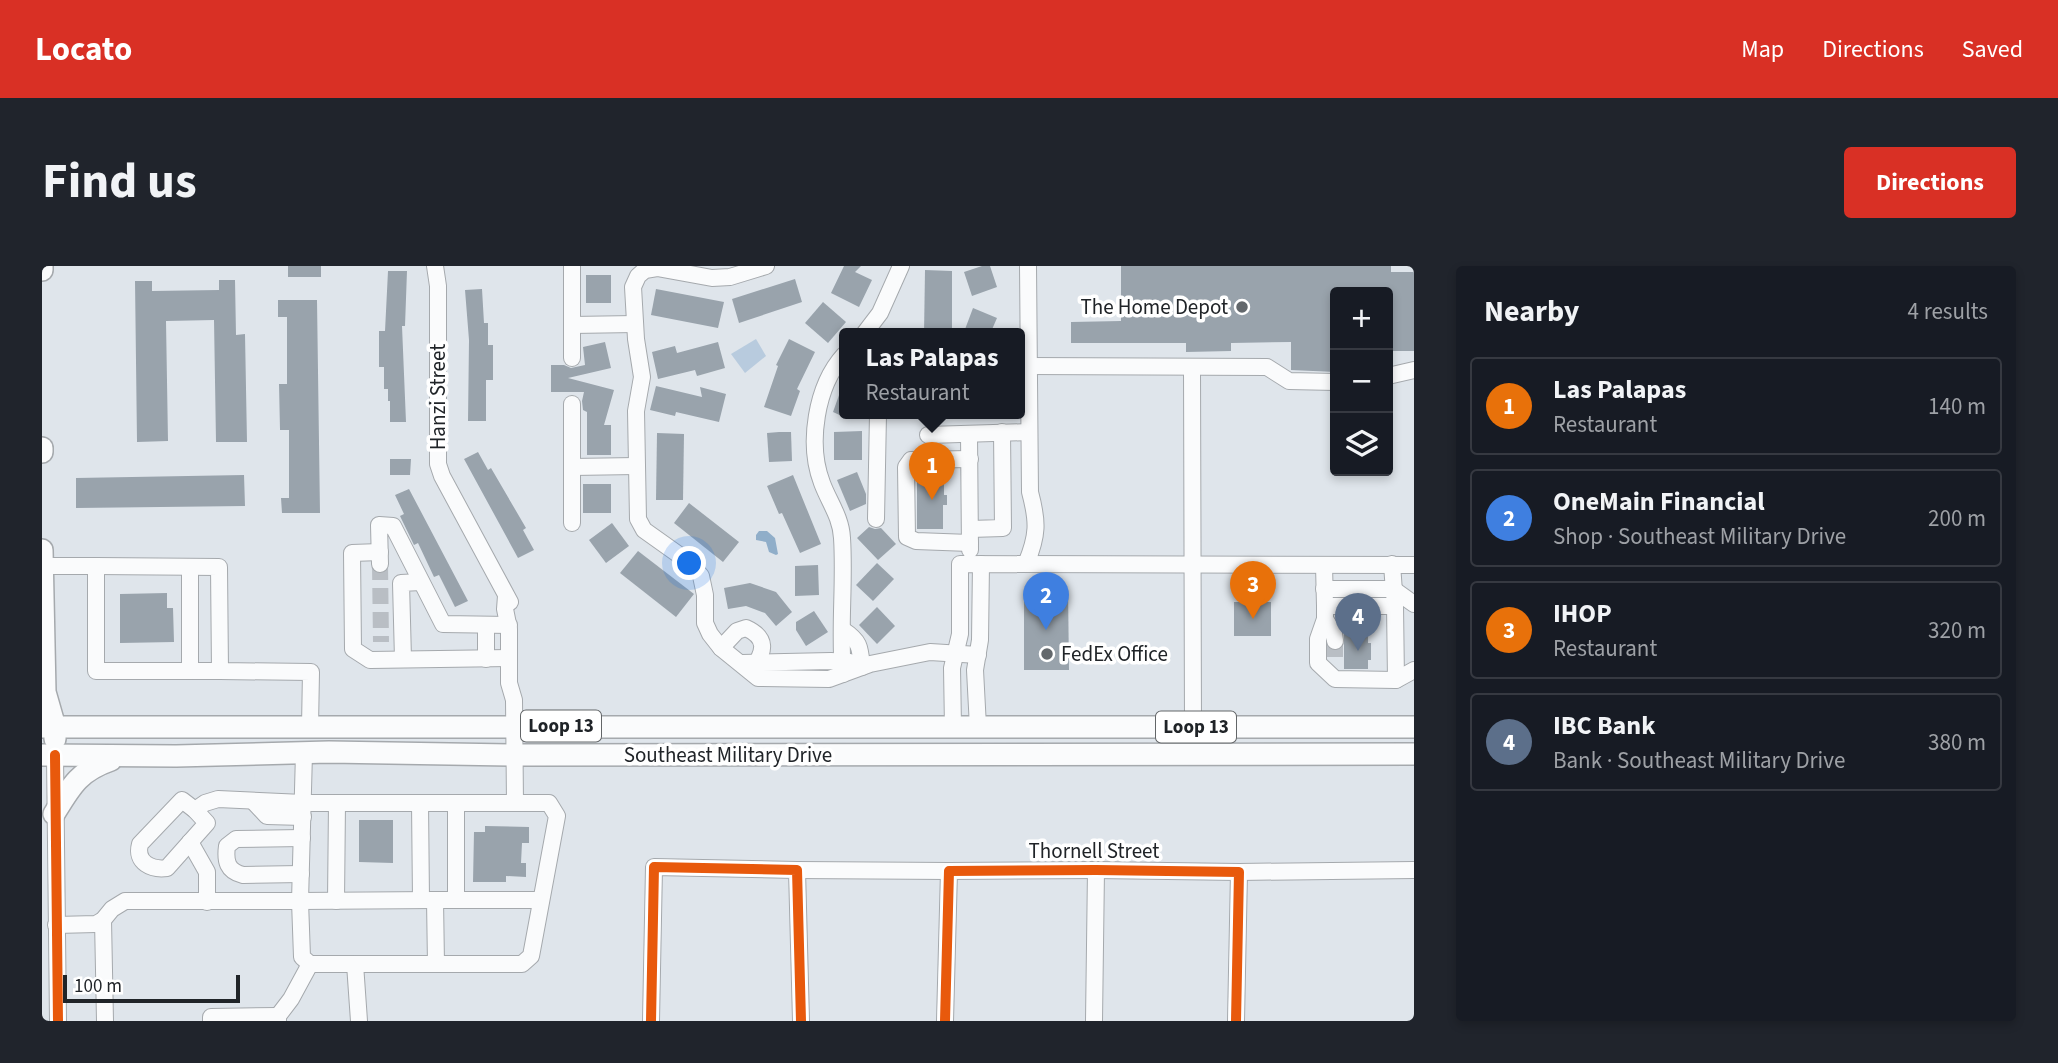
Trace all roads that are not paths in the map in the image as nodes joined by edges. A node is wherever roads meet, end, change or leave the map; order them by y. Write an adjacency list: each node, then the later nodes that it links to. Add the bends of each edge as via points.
1 (435, 266): 42 (street, Hanzi Street, via 438,464)
2 (572, 266): 8 (street)
3 (766, 266): 6 (street)
4 (901, 266): 9 (street)
5 (1028, 266): 12 (street)
6 (730, 272): 7 (street, via 712,278 645,270 633,287)
7 (635, 324): 8 (street); 24 (street, via 642,377 636,411)
8 (572, 325): 10 (street)
9 (869, 328)
10 (572, 358)
11 (839, 362): 48 (street, via 827,382 814,439 817,468 841,524)
12 (1028, 366): 13 (street); 20 (street)
13 (1192, 367): 16 (street, via 1267,367 1289,381); 33 (street)
14 (1414, 370): 15 (street)
15 (1393, 375)
16 (1330, 382)
17 (572, 404): 25 (street)
18 (878, 419): 26 (street)
19 (1002, 432): 20 (street); 21 (street); 28 (street, via 1003,528)
20 (1029, 432): 31 (street, via 1030,492 1037,527)
21 (969, 434): 22 (street); 23 (street)
22 (928, 435)
23 (970, 459): 28 (street); 28 (street, via 911,460 906,467 907,537 916,541)
24 (636, 466): 25 (street); 51 (street, via 638,519 644,530 701,576 705,623)
25 (572, 467): 27 (street)
26 (876, 519)
27 (572, 523)
28 (970, 536): 30 (street)
29 (42, 551): 36 (main road)
30 (976, 564): 31 (street); 52 (street, via 960,564 960,634); 53 (street)
31 (1026, 564): 33 (street)
32 (1392, 564): 34 (street); 35 (street); 41 (street)
33 (1193, 565): 34 (street); 75 (street)
34 (1324, 565): 40 (street)
35 (1414, 565)
36 (42, 566): 37 (street); 54 (main road)
37 (96, 566): 38 (street); 64 (street, via 96,671)
38 (190, 566): 64 (street); 65 (street, via 219,567)
39 (421, 582): 46 (street, via 443,624); 55 (street, via 401,583); 58 (street, via 393,526 379,525 380,558 352,552 354,649 370,660)
40 (1324, 589): 41 (street); 45 (street)
41 (1393, 589): 43 (street); 44 (street)
42 (506, 596): 47 (street, Hanzi Street); 69 (street, Hanzi Street, via 519,628 519,683)
43 (1414, 604)
44 (1395, 606): 45 (street); 67 (street)
45 (1325, 613): 49 (street); 66 (street, via 1318,663)
46 (485, 625): 47 (street); 56 (street)
47 (509, 625): 57 (street, Hanzi Street)
48 (843, 630): 61 (street, via 859,643); 62 (street)
49 (1335, 641)
50 (381, 642): 58 (street)
51 (721, 648): 60 (street); 60 (street, via 737,631 755,632 762,650)
52 (955, 654): 53 (street); 61 (street, via 930,652); 73 (street)
53 (978, 655): 74 (street)
54 (43, 659): 68 (main road)
55 (403, 659): 56 (street); 58 (street)
56 (486, 659): 57 (street)
57 (509, 659): 69 (street, Hanzi Street)
58 (381, 660)
59 (1335, 662): 66 (street)
60 (750, 665): 62 (street)
61 (864, 665): 62 (street)
62 (843, 668)
63 (1414, 670): 67 (street)
64 (190, 671): 65 (street)
65 (220, 671): 70 (street, via 310,672)
66 (1335, 679): 67 (street)
67 (1396, 680)
68 (44, 696): 72 (main road)
69 (514, 700): 71 (street, Hanzi Street)
70 (310, 726): 71 (main road, Southeast Military Drive / Loop 13); 72 (main road, Southeast Military Drive / Loop 13)
71 (515, 726): 73 (main road, Southeast Military Drive / Loop 13); 82 (street, Hanzi Street)
72 (48, 727): 81 (main road)
73 (953, 727): 74 (main road, Southeast Military Drive / Loop 13); 78 (main road)
74 (978, 727): 75 (main road, Southeast Military Drive / Loop 13); 79 (main road)
75 (1193, 727): 76 (main road, Southeast Military Drive / Loop 13)
76 (1414, 727)
77 (304, 753): 82 (main road, Southeast Military Drive / Loop 13); 83 (main road, Southeast Military Drive / Loop 13); 89 (street)
78 (953, 754): 79 (main road, Southeast Military Drive / Loop 13); 82 (main road, Southeast Military Drive / Loop 13)
79 (978, 754): 80 (main road, Southeast Military Drive / Loop 13)
80 (1414, 754)
81 (49, 755): 83 (main road, Southeast Military Drive / Loop 13); 90 (street)
82 (515, 755): 87 (street, Hanzi Street)
83 (123, 756): 90 (main road, via 86,771)
84 (337, 803): 85 (street); 89 (street); 103 (street)
85 (420, 803): 86 (street); 99 (street)
86 (456, 803): 87 (street); 100 (street)
87 (515, 803): 101 (street, via 549,803 556,817)
88 (195, 810): 89 (street, via 218,799 253,801 267,817); 92 (street, via 206,823); 92 (street, via 182,800 140,844 138,852 148,865 167,869)
89 (303, 810): 91 (street)
90 (54, 814): 106 (street)
91 (302, 838): 98 (street); 98 (street, via 236,839 227,846 225,856 233,872 243,875)
92 (190, 842): 104 (street, via 207,872)
93 (797, 870): 96 (street, Thornell Street); 115 (street, Thornell Street, via 654,867); 116 (street)
94 (1096, 870): 96 (street, Thornell Street); 97 (street, Thornell Street); 118 (street)
95 (1414, 870): 97 (street, Thornell Street)
96 (948, 871): 117 (street)
97 (1239, 872): 119 (street)
98 (301, 874): 102 (street)
99 (428, 900): 100 (street); 103 (street); 109 (street)
100 (456, 900): 101 (street)
101 (541, 900): 109 (street, via 531,956 522,964)
102 (300, 901): 103 (street); 104 (street); 107 (street, via 302,957)
103 (336, 901)
104 (207, 902): 105 (street, via 125,901)
105 (103, 920): 106 (street); 112 (street)
106 (56, 925): 111 (street)
107 (310, 964): 108 (street); 110 (street)
108 (355, 964): 109 (street); 114 (street)
109 (436, 964)
110 (278, 1018): 113 (street, via 211,1017)
111 (58, 1021)
112 (105, 1021)
113 (211, 1021)
114 (359, 1021)
115 (651, 1021)
116 (801, 1021)
117 (945, 1021)
118 (1094, 1021)
119 (1236, 1021)

